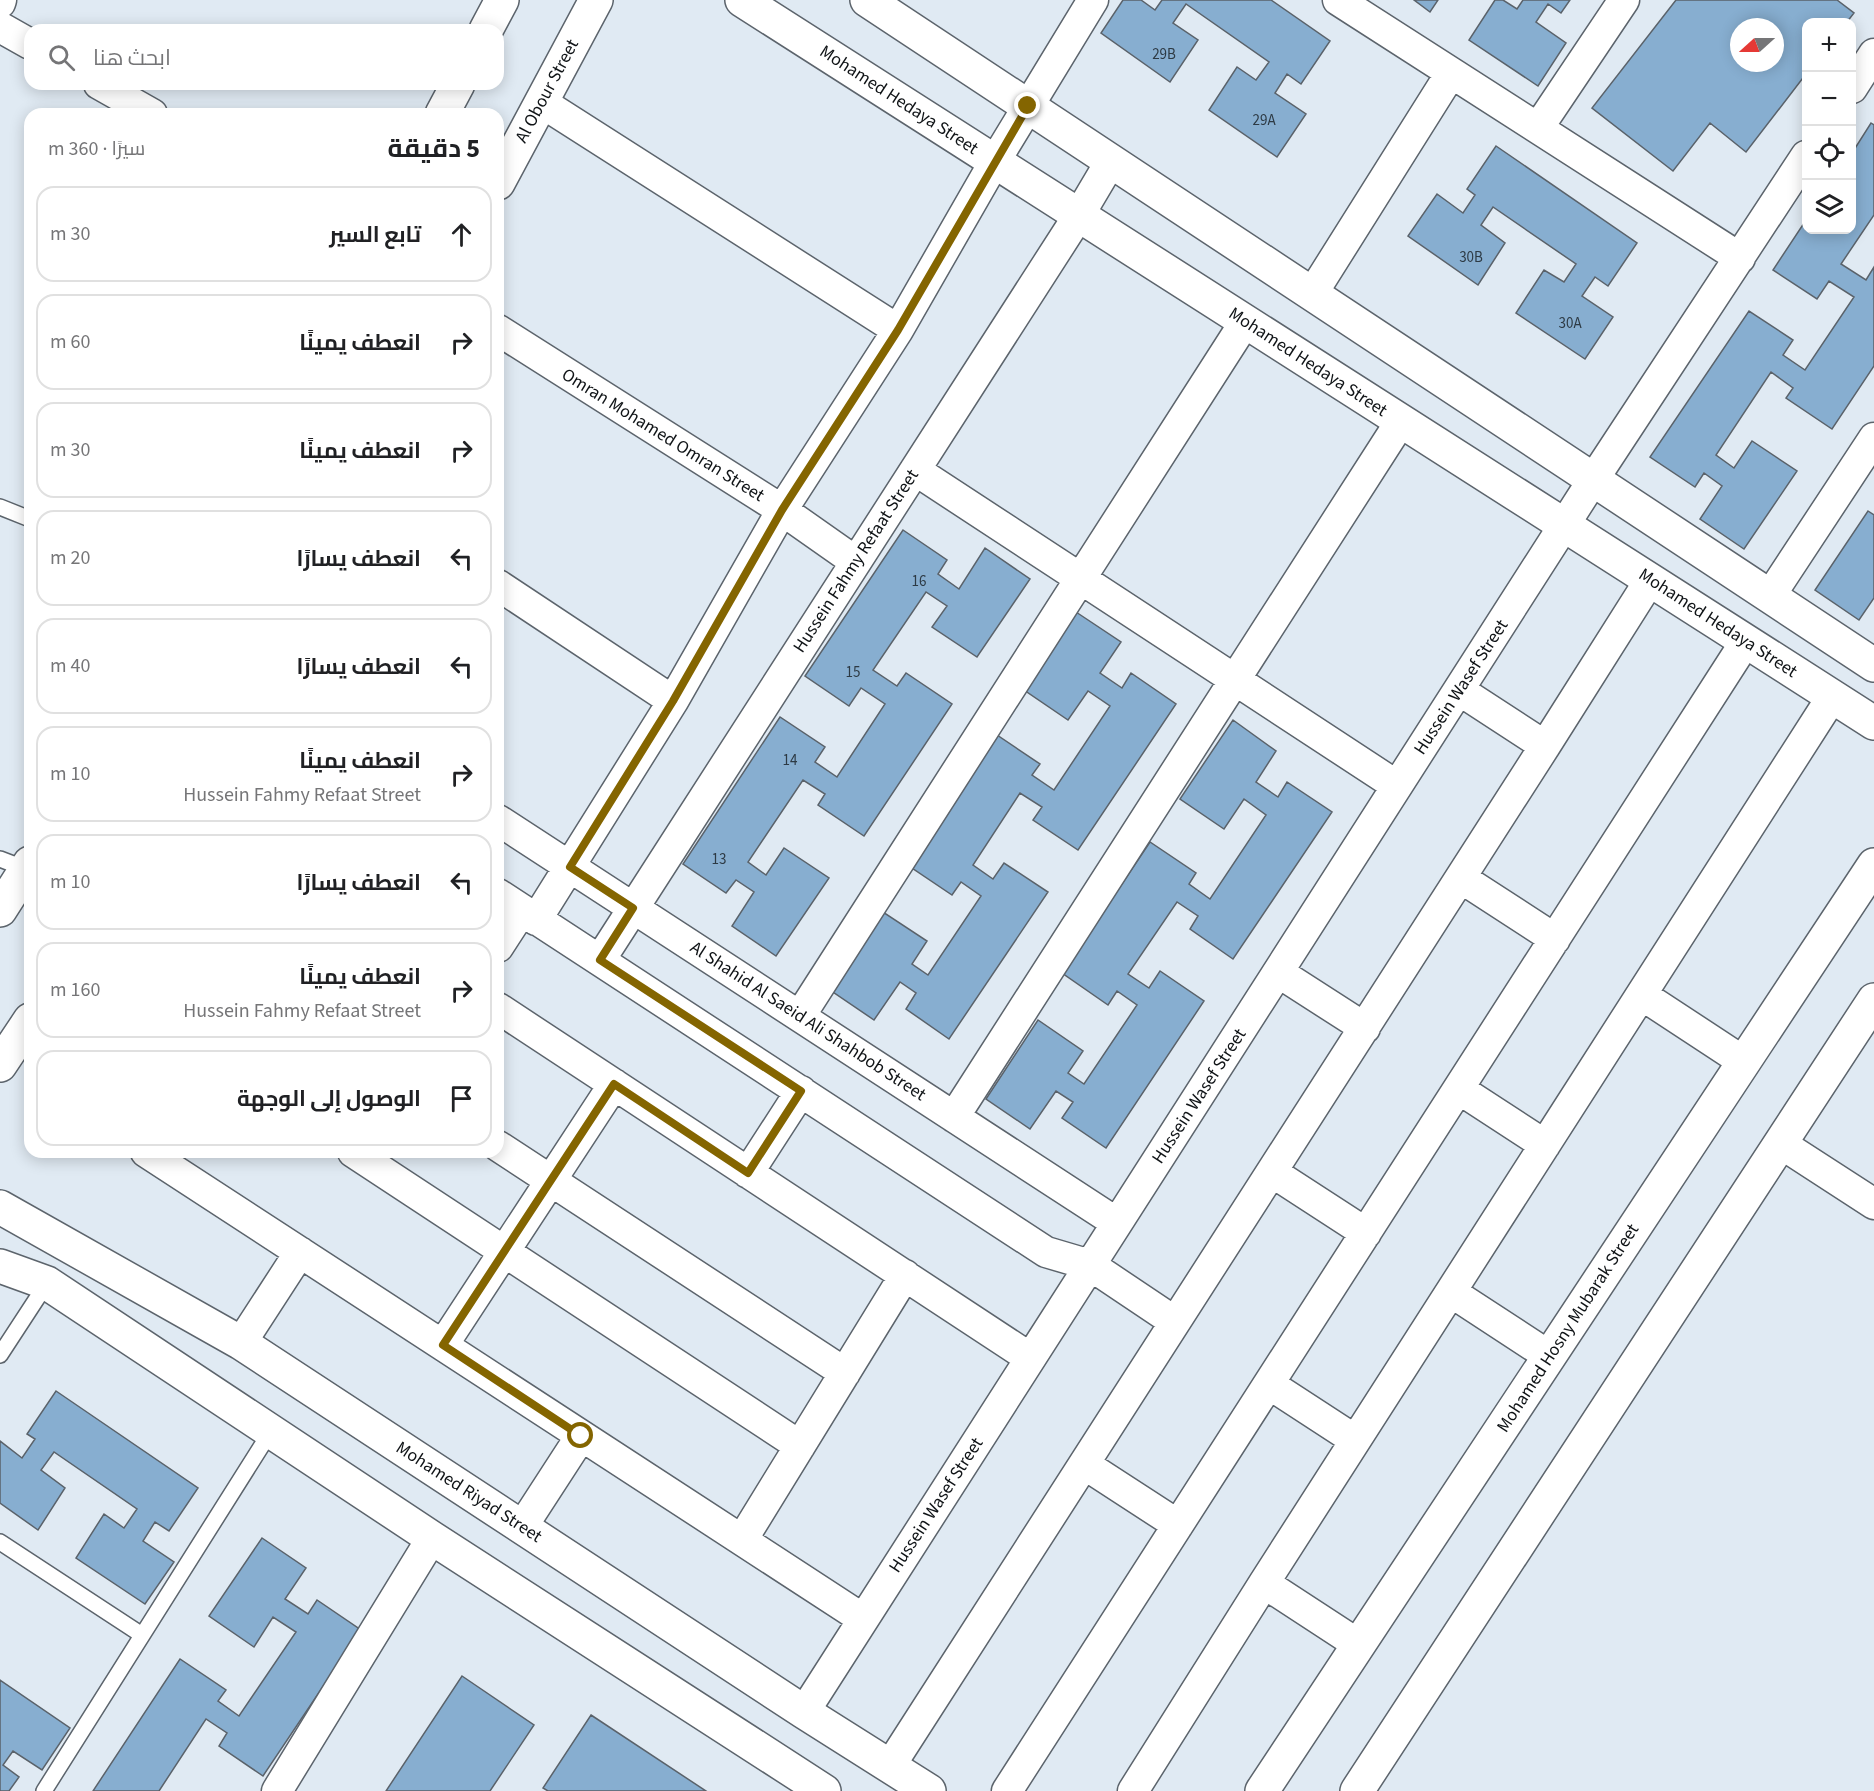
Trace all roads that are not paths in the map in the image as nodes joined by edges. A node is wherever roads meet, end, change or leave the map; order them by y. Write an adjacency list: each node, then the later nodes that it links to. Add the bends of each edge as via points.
1 (502, 0): 8 (street)
2 (596, 0): 16 (street, Al Obour Street)
3 (742, 0): 21 (street, Mohamed Hedaya Street)
4 (867, 0): 17 (street)
5 (1093, 0): 17 (street)
6 (1338, 0): 12 (street)
7 (1624, 0): 20 (street)
8 (489, 24)
9 (0, 27): 10 (street)
10 (24, 41)
11 (1874, 54): 13 (street)
12 (1451, 73): 20 (street); 27 (street)
13 (1856, 81)
14 (110, 90): 18 (street)
15 (455, 90): 19 (street)
16 (541, 102): 24 (street, Al Obour Street); 29 (street)
17 (1028, 106): 21 (street); 22 (street)
18 (141, 108)
19 (445, 108)
20 (1538, 128): 26 (street)
21 (994, 161): 25 (street, Mohamed Hedaya Street); 29 (street)
22 (1111, 161): 25 (street, Hussein Fahmy Refaat Street); 27 (street)
23 (1802, 162): 26 (street, Hussein Wasef Street)
24 (504, 172)
25 (1079, 215): 28 (street, Mohamed Hedaya Street); 33 (street, Hussein Fahmy Refaat Street)
26 (1740, 258): 34 (street, Hussein Wasef Street)
27 (1312, 294): 34 (street)
28 (1245, 322): 31 (street, Mohamed Hedaya Street); 40 (street)
29 (898, 330): 36 (street)
30 (504, 334): 36 (street, Omran Mohamed Omran Street)
31 (1401, 421): 38 (street, Mohamed Hedaya Street); 46 (street)
32 (1874, 438): 43 (street)
33 (915, 470): 39 (street, Hussein Fahmy Refaat Street); 40 (street)
34 (1593, 480): 38 (street, Hussein Wasef Street); 43 (street)
35 (0, 507): 37 (lane)
36 (782, 510): 39 (street, Omran Mohamed Omran Street); 49 (street)
37 (24, 517)
38 (1564, 525): 41 (street, Mohamed Hedaya Street); 47 (street, Hussein Wasef Street)
39 (856, 562): 59 (street, Hussein Fahmy Refaat Street)
40 (1081, 579): 46 (street); 68 (street)
41 (1650, 580): 44 (street, Mohamed Hedaya Street); 51 (street)
42 (504, 589): 49 (street)
43 (1770, 596): 45 (street)
44 (1746, 641): 48 (street, Mohamed Hedaya Street); 62 (street)
45 (1874, 665)
46 (1235, 680): 52 (street); 76 (street)
47 (1459, 690): 51 (street); 52 (street, Hussein Wasef Street)
48 (1832, 697): 50 (street, Mohamed Hedaya Street); 65 (street)
49 (673, 701): 55 (street)
50 (1874, 723)
51 (1545, 746): 57 (street)
52 (1397, 786): 64 (street, Hussein Wasef Street)
53 (504, 824): 55 (street, Al Shahid Al Saeid Ali Shahbob Street)
54 (1874, 865): 71 (street, Mohamed Hosny Mubarak Street)
55 (570, 867): 58 (street); 59 (street, Al Shahid Al Saeid Ali Shahbob Street)
56 (22, 871): 60 (street)
57 (1461, 878): 62 (street); 69 (street)
58 (519, 908): 61 (street); 63 (street)
59 (633, 908): 63 (street, Hussein Fahmy Refaat Street); 68 (street, Al Shahid Al Saeid Ali Shahbob Street)
60 (0, 910)
61 (504, 936)
62 (1556, 939): 74 (street)
63 (600, 960): 75 (street)
64 (1278, 972): 69 (street); 87 (street, Hussein Wasef Street)
65 (1641, 995): 71 (street); 78 (street)
66 (1874, 1000): 77 (street)
67 (504, 1012): 73 (street)
68 (800, 1016): 76 (street, Al Shahid Al Saeid Ali Shahbob Street)
69 (1365, 1028): 82 (street)
70 (24, 1029): 72 (street)
71 (1744, 1062): 100 (street, Mohamed Hosny Mubarak Street)
72 (0, 1065)
73 (614, 1084): 83 (street); 84 (street)
74 (1458, 1089): 78 (street); 88 (street)
75 (801, 1091): 83 (street); 91 (street, via 1046,1252)
76 (954, 1117): 87 (street, Al Shahid Al Saeid Ali Shahbob Street)
77 (1780, 1143): 85 (street); 127 (street)
78 (1545, 1145): 95 (street)
79 (504, 1150): 84 (street)
80 (155, 1158): 90 (street)
81 (362, 1158): 89 (street)
82 (1272, 1172): 88 (street); 96 (street)
83 (748, 1173): 93 (street)
84 (551, 1180): 89 (street); 102 (street)
85 (1874, 1204)
86 (0, 1207): 97 (street, Mohamed Riyad Street)
87 (1118, 1223): 91 (street, Hussein Wasef Street)
88 (1366, 1233): 103 (street)
89 (504, 1251): 98 (street); 107 (street)
90 (300, 1252): 97 (street); 98 (street)
91 (1090, 1265): 96 (street); 101 (street, Hussein Wasef Street)
92 (0, 1266): 94 (street)
93 (905, 1275): 101 (street); 102 (street)
94 (47, 1283): 99 (lane); 104 (street)
95 (1451, 1292): 100 (street); 106 (street)
96 (1176, 1322): 108 (street)
97 (241, 1343): 110 (street, Mohamed Riyad Street)
98 (443, 1345): 105 (street)
99 (0, 1354)
100 (1549, 1356): 117 (street, Mohamed Hosny Mubarak Street)
101 (1030, 1358): 115 (street, Hussein Wasef Street)
102 (845, 1373): 107 (street)
103 (1269, 1384): 106 (street); 109 (street)
104 (271, 1431): 111 (street); 116 (lane)
105 (581, 1436): 110 (street); 112 (street)
106 (1355, 1440): 114 (street)
107 (800, 1446): 112 (street)
108 (1084, 1464): 109 (street); 119 (street)
109 (1178, 1526): 124 (street)
110 (522, 1527): 118 (street, Mohamed Riyad Street)
111 (432, 1538): 121 (street); 122 (street)
112 (742, 1540): 115 (street)
113 (0, 1542): 116 (lane)
114 (1264, 1582): 117 (street); 125 (street)
115 (863, 1619): 118 (street, Hussein Wasef Street)
116 (142, 1635): 120 (lane)
117 (1359, 1645): 126 (street, Mohamed Hosny Mubarak Street)
118 (804, 1712): 119 (street, Mohamed Riyad Street)
119 (890, 1766): 123 (street, Mohamed Riyad Street)
120 (44, 1791)
121 (277, 1791)
122 (824, 1791)
123 (929, 1791)
124 (1007, 1791)
125 (1133, 1791)
126 (1262, 1791)
127 (1357, 1791)

